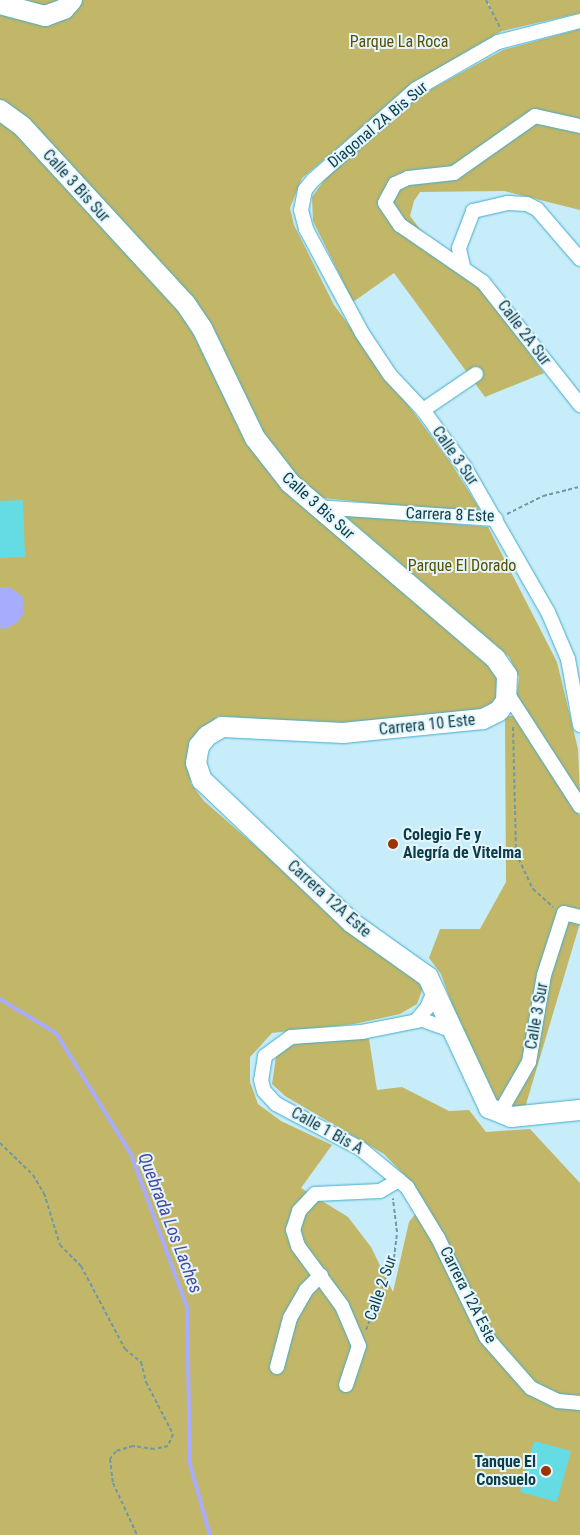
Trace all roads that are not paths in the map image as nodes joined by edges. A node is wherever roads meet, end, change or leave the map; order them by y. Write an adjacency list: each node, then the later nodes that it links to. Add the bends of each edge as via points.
1 (72, 0): 2 (street, via 64,9 45,16)
2 (0, 4)
3 (580, 21): 6 (street, Diagonal 2A Bis Sur, via 506,40 416,89 313,180)
4 (0, 110): 12 (street, Calle 3 Bis Sur, via 22,126 185,302 202,328 256,438 278,469)
5 (580, 126): 8 (street, via 535,116 454,173 408,178 395,184 385,203 392,219 439,256)
6 (301, 203): 11 (street, Calle 3 Sur, via 303,223 362,333 390,375)
7 (580, 259): 8 (street, via 538,209 527,204 490,205 473,211 465,222 459,248)
8 (463, 266): 10 (street, Calle 2A Sur, via 513,316)
9 (476, 374): 11 (street)
10 (580, 405)
11 (423, 410): 13 (street, Calle 3 Sur)
12 (316, 507): 13 (street, Carrera 8 Este); 15 (street, Calle 3 Bis Sur, via 495,658 507,675)
13 (496, 519): 14 (street, Calle 3 Sur)
14 (574, 658): 16 (street, Calle 3 Sur)
15 (509, 696): 17 (street, Carrera 10 Este, via 499,711 477,720 343,733 228,726); 18 (street)
16 (580, 725)
17 (207, 736): 20 (street, Carrera 12A Este, via 196,757 197,769 206,785 352,923 416,965)
18 (580, 806)
19 (580, 917): 24 (street, Calle 3 Sur, via 564,913 544,974 529,1062)
20 (436, 989): 21 (street, via 427,1008); 22 (street, Carrera 12A Este)
21 (416, 1020): 22 (street, via 435,1022); 25 (street, Calle 1 Bis A, via 362,1032 283,1040 265,1056 261,1080 264,1091 276,1104 342,1137)
22 (453, 1031): 24 (street, Carrera 12A Este, via 484,1102)
23 (580, 1110): 24 (street, via 518,1117)
24 (499, 1114)
25 (395, 1184): 26 (street, via 315,1194 299,1211 294,1230 298,1246); 29 (street, Carrera 12A Este, via 438,1238 490,1342 516,1373 544,1396)
26 (321, 1275): 27 (street, via 306,1290 290,1318); 28 (street, via 342,1306 359,1346)
27 (277, 1367)
28 (346, 1385)
29 (580, 1403)

